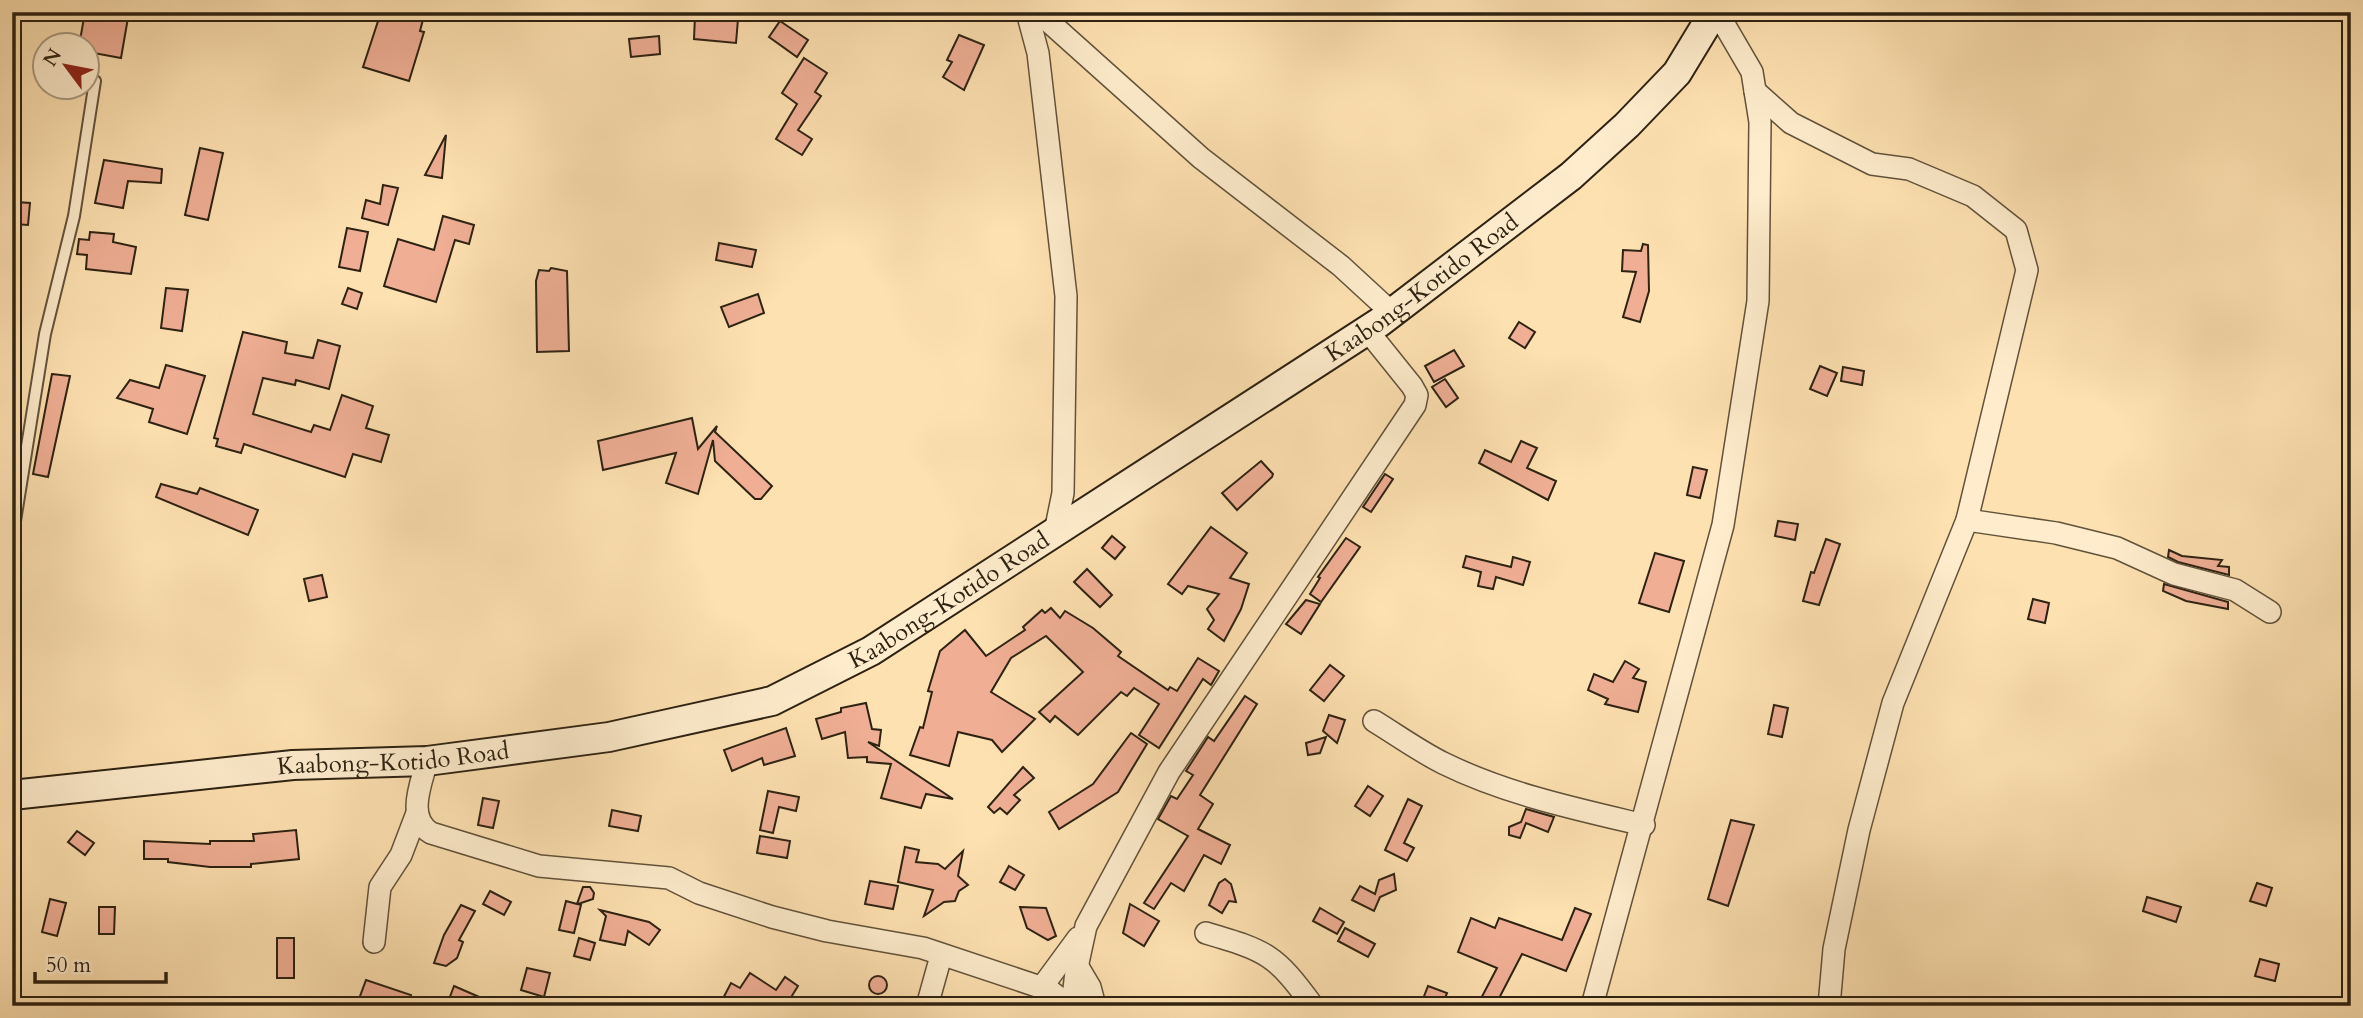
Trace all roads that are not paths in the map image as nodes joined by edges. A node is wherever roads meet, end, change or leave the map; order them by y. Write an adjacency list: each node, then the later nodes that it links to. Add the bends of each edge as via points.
1 (1027, 12): 9 (street, via 1038,54 1066,296 1063,493)
2 (1038, 12): 6 (street, via 1201,158 1341,266)
3 (1715, 12): 4 (street, via 1752,72); 6 (main road, Kaabong-Kotido Road, via 1676,73 1627,125 1571,176)
4 (1755, 91): 8 (street, via 1791,123 1872,164 1909,169 1973,196 2016,230 2027,270); 16 (street, via 1761,175 1758,300 1744,405 1723,525)
5 (93, 102): 10 (lane, via 74,216 45,334)
6 (1391, 312): 7 (main road, Kaabong-Kotido Road)
7 (1367, 330): 9 (main road, Kaabong-Kotido Road); 17 (street, via 1412,386 1417,395 1415,405 1169,772)
8 (1966, 520): 11 (street, via 2056,533 2117,548 2174,574 2235,590); 28 (street, via 1893,703 1834,949)
9 (1055, 532): 13 (main road, Kaabong-Kotido Road, via 871,651 772,701 622,734)
10 (12, 540)
11 (2270, 612)
12 (1374, 721): 16 (street, via 1443,763 1477,777 1562,806)
13 (427, 761): 14 (main road, Kaabong-Kotido Road, via 293,765); 15 (street)
14 (12, 795)
15 (417, 813): 19 (street, via 401,855 380,887); 20 (street, via 419,822 431,833 482,851 539,866 669,878 772,917 923,948)
16 (1644, 825): 27 (street)
17 (1086, 926): 21 (street); 22 (street)
18 (1206, 933): 26 (street, via 1261,950 1282,965)
19 (374, 942)
20 (941, 956): 22 (street); 23 (street)
21 (1077, 965): 24 (street); 25 (street)
22 (1042, 987): 24 (street)
23 (927, 1006)
24 (1071, 1006)
25 (1095, 1006)
26 (1313, 1006)
27 (1592, 1006)
28 (1829, 1006)

